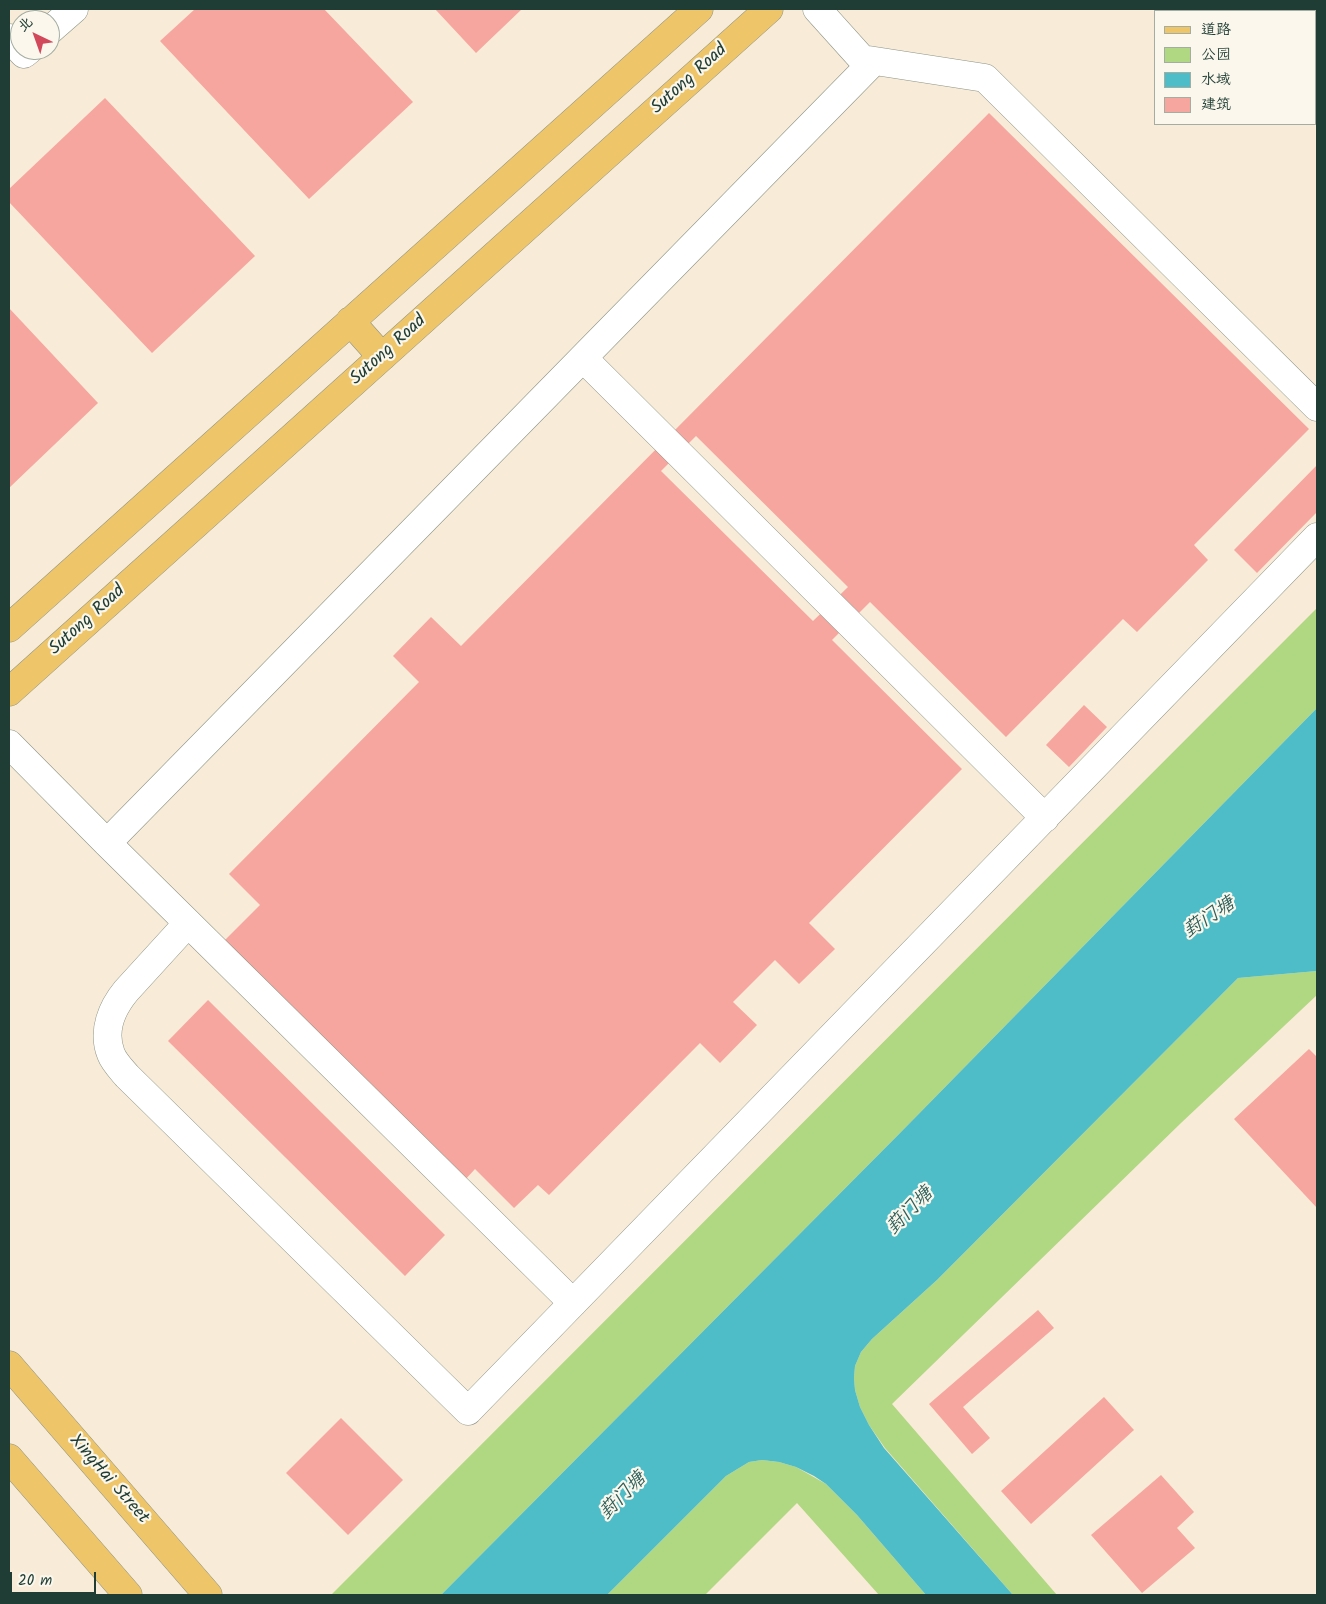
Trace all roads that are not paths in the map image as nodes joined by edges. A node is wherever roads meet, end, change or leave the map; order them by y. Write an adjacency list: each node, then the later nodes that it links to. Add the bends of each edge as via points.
1 (74, 9): 5 (lane)
2 (699, 9): 7 (main road)
3 (769, 9): 8 (main road, Sutong Road)
4 (817, 9): 6 (lane, via 862,59)
5 (60, 21)
6 (873, 62): 9 (lane); 10 (lane, via 986,78)
7 (350, 322): 8 (main road); 12 (main road)
8 (382, 357): 13 (main road, Sutong Road)
9 (583, 358): 15 (lane); 16 (lane)
10 (1317, 406)
11 (1317, 538): 15 (lane)
12 (9, 628)
13 (9, 692)
14 (9, 744): 16 (lane)
15 (1045, 818): 18 (lane)
16 (107, 843): 17 (lane)
17 (188, 924): 18 (lane); 18 (lane, via 118,1000 113,1011 107,1041 113,1058 126,1076 468,1411)
18 (573, 1303)
19 (9, 1365): 22 (main road, XingHai Street)
20 (9, 1458): 21 (main road)
21 (128, 1595)
22 (208, 1595)

